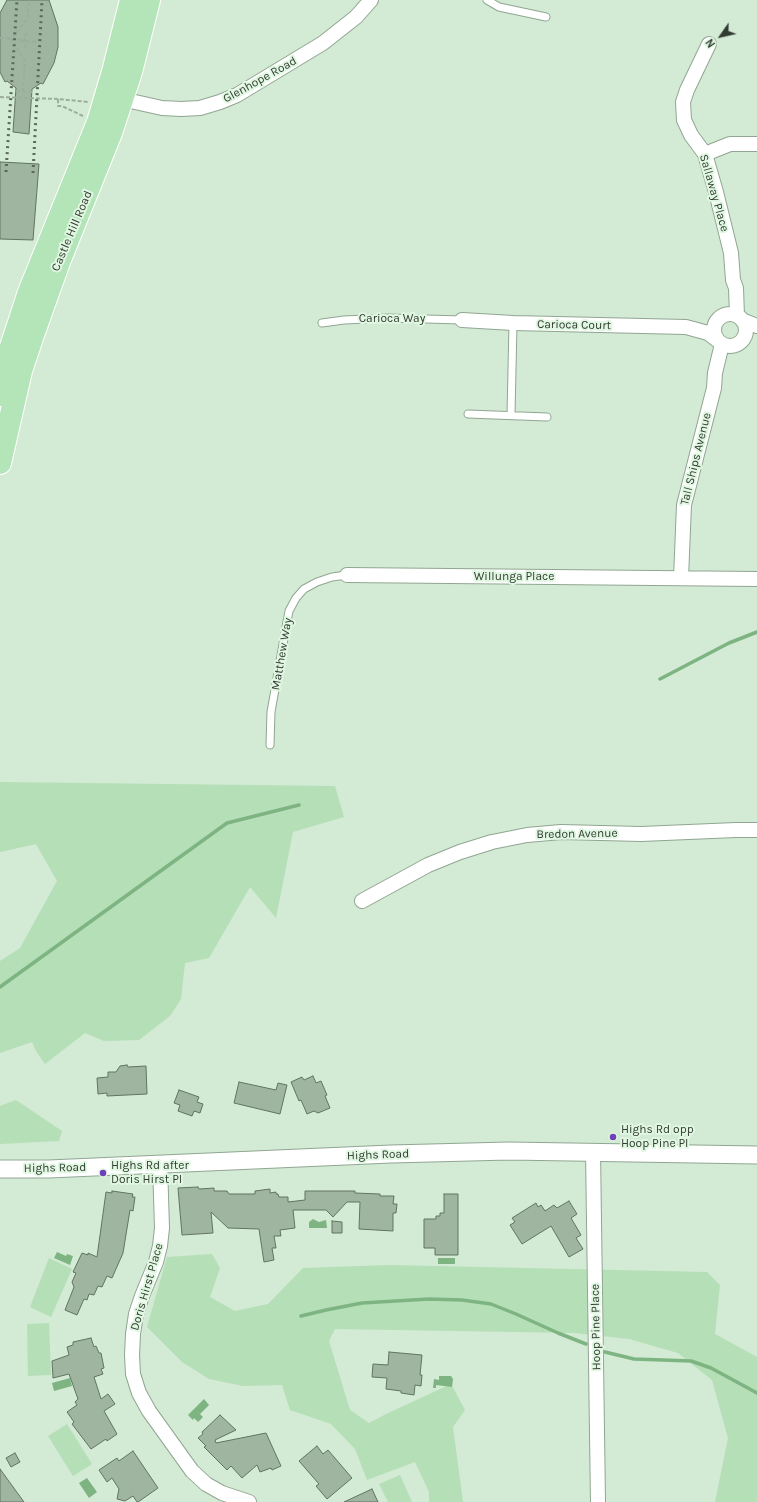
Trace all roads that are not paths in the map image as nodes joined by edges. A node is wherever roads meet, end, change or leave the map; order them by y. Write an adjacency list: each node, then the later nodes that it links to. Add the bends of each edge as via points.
1 (131, 0): 7 (main road, Castle Hill Road)
2 (149, 0): 7 (main road, Castle Hill Road, via 131,72)
3 (371, 0): 7 (street, Glenhope Road, via 356,17 322,43 237,95 220,102 200,108 174,109 144,104)
4 (487, 0): 5 (lane, via 499,7)
5 (546, 17)
6 (709, 44): 9 (street, Sallaway Place, via 690,80 683,106 686,127)
7 (115, 95): 17 (main road, Castle Hill Road, via 98,122 29,292)
8 (757, 144): 9 (street, via 730,144)
9 (705, 154): 10 (street, Sallaway Place, via 731,253)
10 (731, 317): 14 (street); 15 (street, Carioca Court); 16 (street, via 745,325 745,331); 16 (street, Sallaway Place, via 715,322 714,335)
11 (462, 320): 12 (lane, Carioca Way, via 389,318); 13 (street, Carioca Court)
12 (322, 323)
13 (513, 323): 15 (street, Carioca Court); 20 (lane)
14 (757, 326)
15 (686, 327): 16 (street, Carioca Court)
16 (735, 340): 24 (street, Tall Ships Avenue, via 715,373 714,388 684,505)
17 (9, 367): 18 (main road, Castle Hill Road); 22 (main road, Castle Hill Road)
18 (0, 395)
19 (468, 414): 20 (lane)
20 (511, 416): 21 (lane)
21 (547, 417)
22 (0, 463)
23 (347, 575): 24 (street, Willunga Place); 26 (lane, Matthew Way, via 332,577 304,589 290,611 271,712)
24 (680, 578): 25 (street, Willunga Place)
25 (757, 579)
26 (270, 745)
27 (757, 830): 28 (street, Bredon Avenue, via 641,834 561,832 492,842 428,865)
28 (362, 901)
29 (593, 1152): 30 (street, Highs Road); 31 (street, Highs Road, via 391,1154); 34 (street, Hoop Pine Place)
30 (757, 1155)
31 (160, 1164): 32 (street, Highs Road); 33 (street, Doris Hirst Place, via 160,1246 136,1314 133,1334 132,1355 139,1393 192,1471 206,1484 222,1493)
32 (0, 1169)
33 (249, 1502)
34 (598, 1502)

